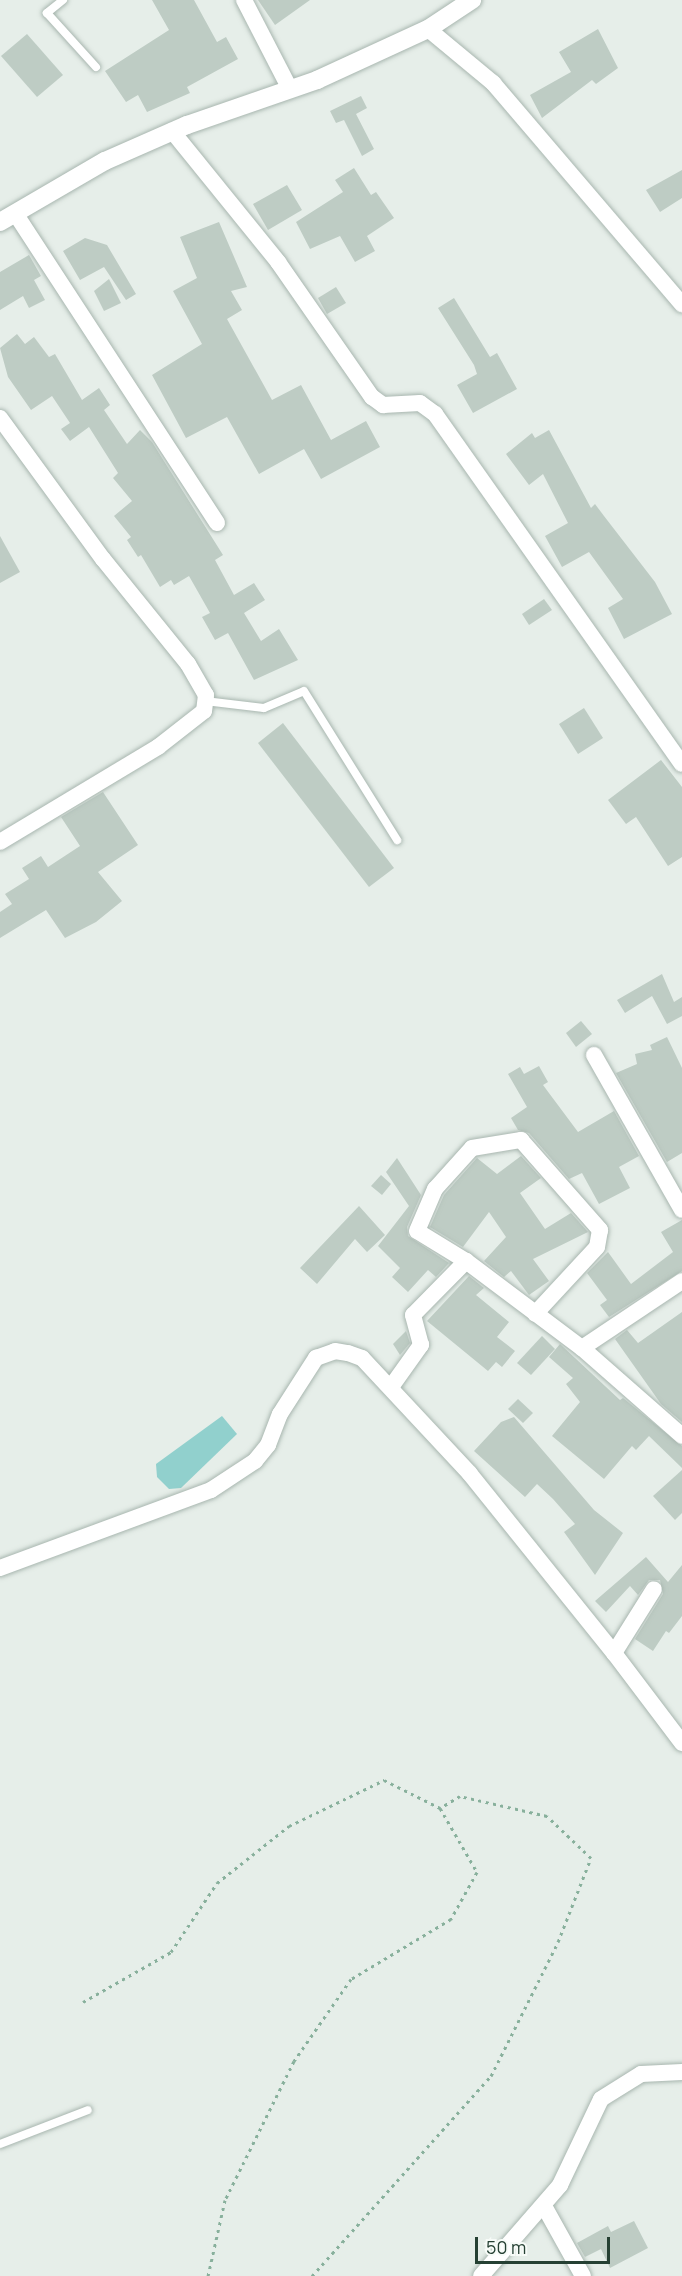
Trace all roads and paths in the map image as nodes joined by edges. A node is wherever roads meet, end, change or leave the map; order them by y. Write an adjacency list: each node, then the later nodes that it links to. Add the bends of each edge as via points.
1 (63, 0): 5 (lane, via 47,13)
2 (244, 0): 6 (street)
3 (472, 0): 4 (street)
4 (428, 29): 6 (street); 9 (street, via 493,83)
5 (96, 67)
6 (290, 89): 7 (street)
7 (172, 131): 8 (street, via 105,161); 13 (street, via 278,262 372,396 383,405 420,403 435,414)
8 (8, 218): 11 (street)
9 (682, 304)
10 (0, 418): 12 (street, via 103,559 188,664)
11 (217, 523)
12 (205, 700): 14 (lane, via 264,708 304,692); 15 (street, via 200,716 158,747)
13 (682, 764)
14 (397, 840)
15 (0, 842)
16 (594, 1054): 17 (street)
17 (682, 1210)
18 (466, 1262): 20 (street); 20 (street, via 417,1232 435,1189 472,1149 521,1140 600,1230 597,1246); 22 (street, via 413,1315 421,1345)
19 (682, 1281): 21 (street)
20 (536, 1314): 21 (street)
21 (582, 1348): 23 (street)
22 (390, 1387): 24 (street, via 362,1358 335,1351 316,1358 255,1461 182,1503); 26 (street, via 516,1529)
23 (682, 1436)
24 (0, 1568)
25 (654, 1589): 26 (street)
26 (614, 1653): 27 (street)
27 (682, 1743)
28 (440, 1808): 29 (path, via 384,1780 289,1826 217,1883 171,1952); 34 (path, via 477,1872 451,1919 351,1979 294,2061 225,2200); 35 (path, via 460,1796 547,1816 591,1858 558,1942 491,2076)
29 (83, 2001)
30 (682, 2072): 33 (street, via 641,2074 601,2099 560,2185)
31 (88, 2110): 32 (lane)
32 (0, 2144)
33 (544, 2206): 36 (street); 37 (street)
34 (208, 2276)
35 (312, 2276)
36 (481, 2276)
37 (584, 2276)

